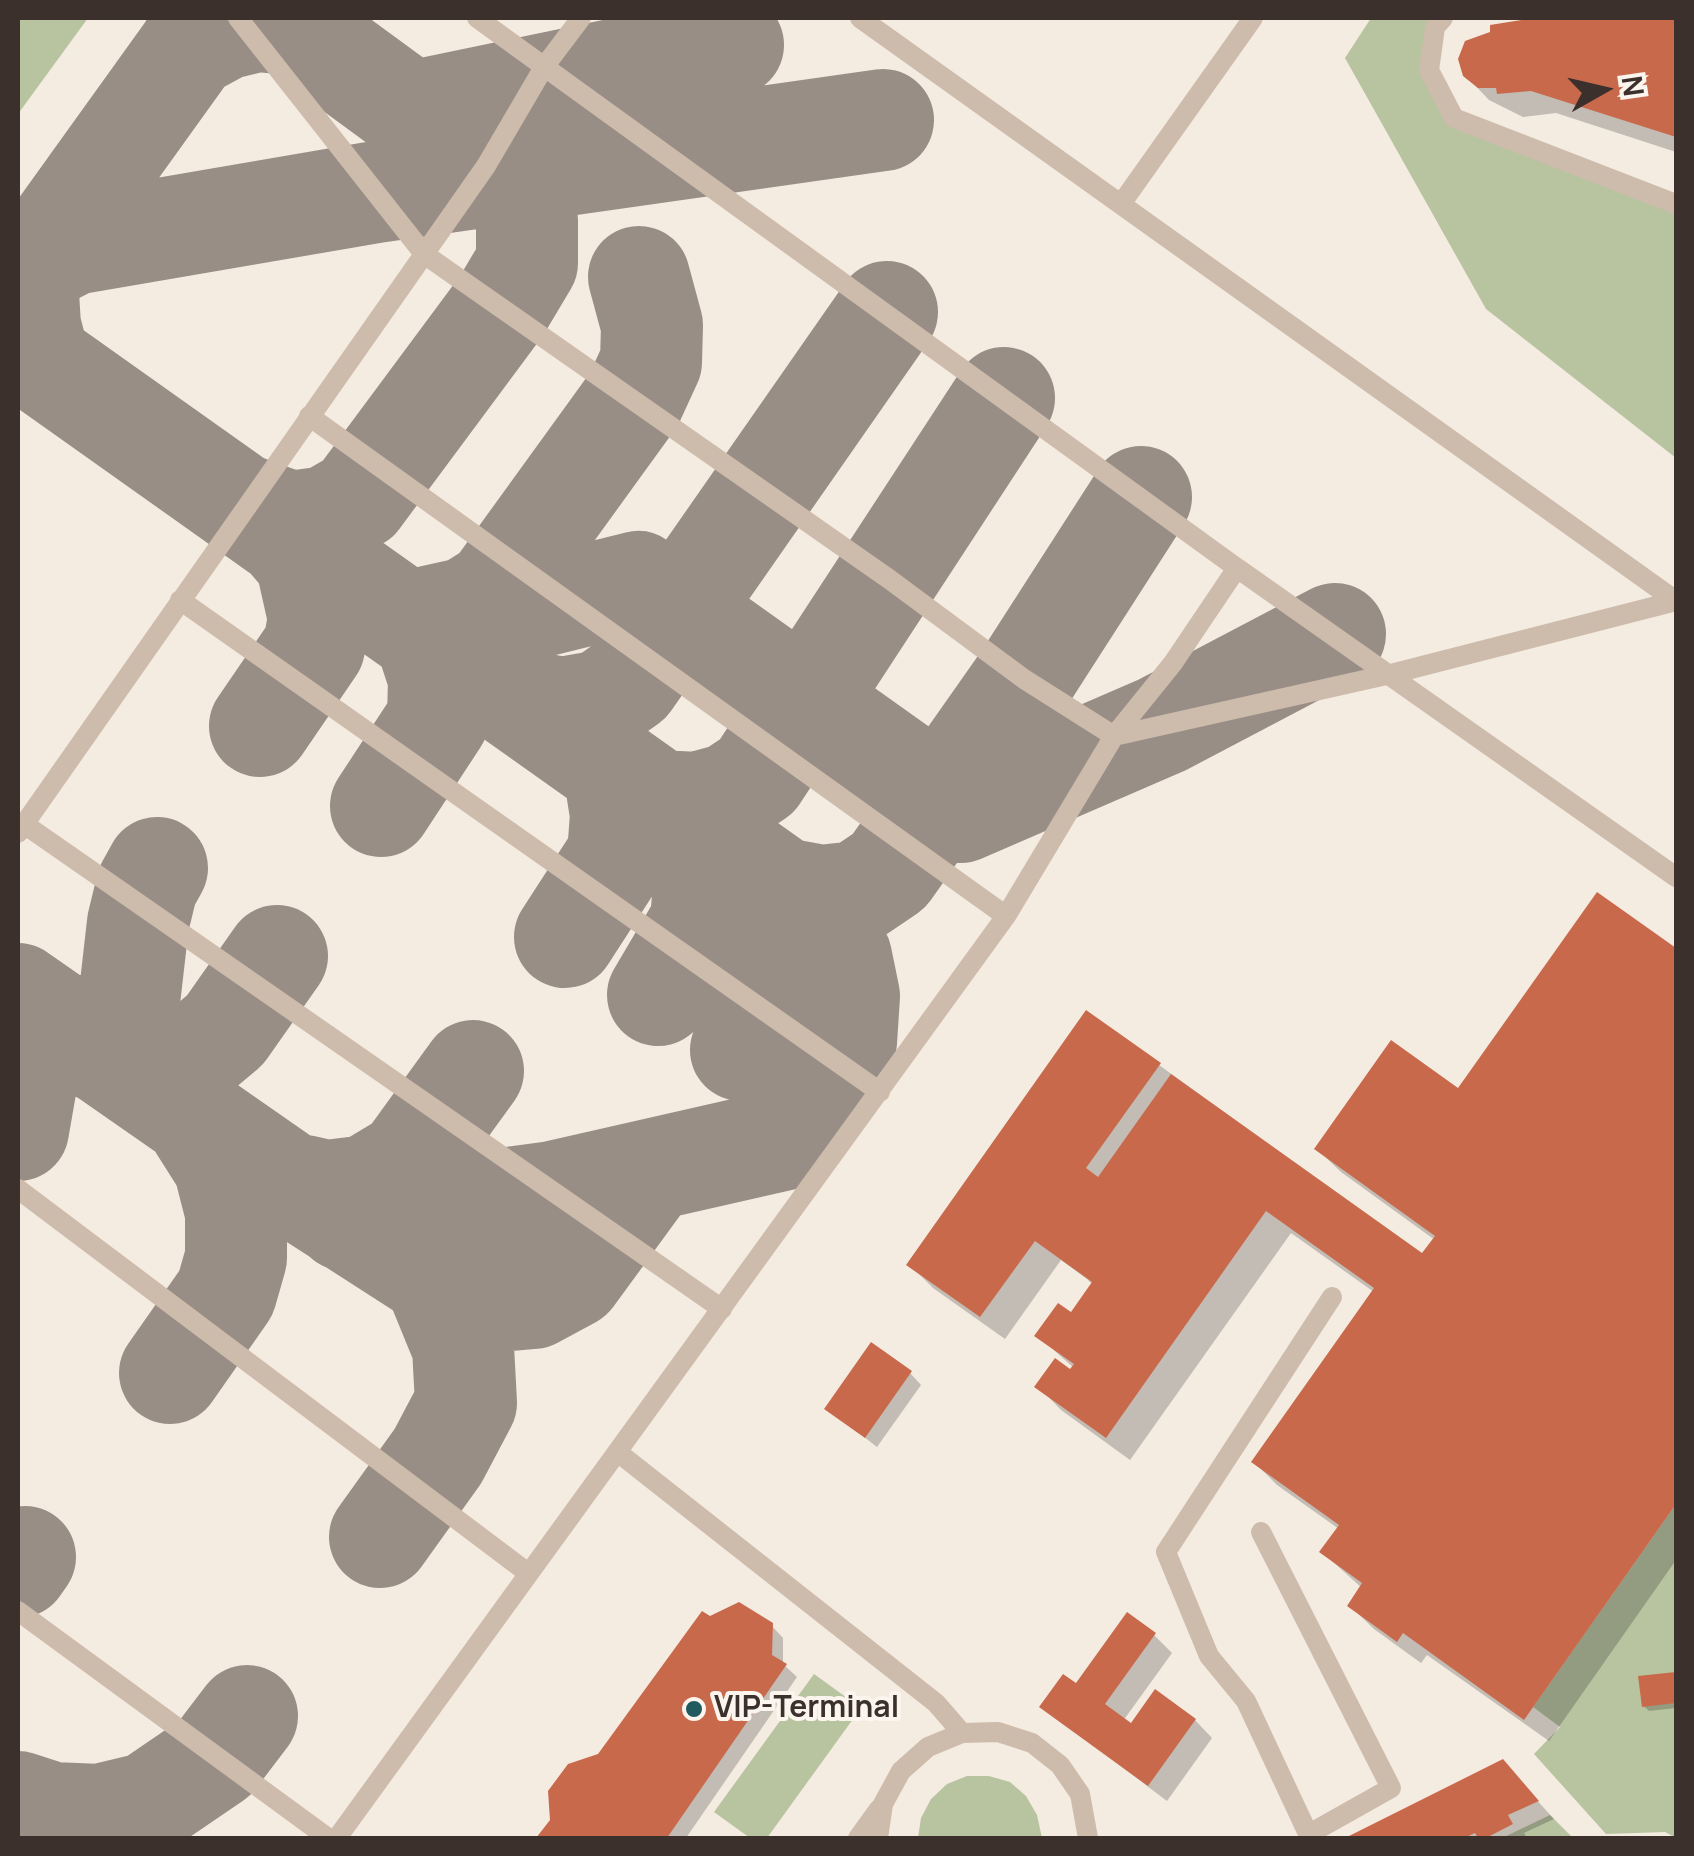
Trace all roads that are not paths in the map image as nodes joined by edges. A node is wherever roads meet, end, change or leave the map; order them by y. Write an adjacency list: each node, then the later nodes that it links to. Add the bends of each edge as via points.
1 (238, 18): 10 (lane)
2 (477, 18): 7 (lane)
3 (581, 18): 7 (lane)
4 (860, 18): 8 (lane)
5 (1253, 18): 8 (lane)
6 (1443, 18): 9 (lane, via 1435,27 1429,70 1454,118)
7 (544, 67): 10 (lane); 12 (lane)
8 (1121, 204): 14 (lane)
9 (1676, 204)
10 (424, 254): 11 (lane); 16 (lane)
11 (310, 416): 13 (lane); 19 (lane)
12 (1238, 568): 15 (lane); 16 (lane)
13 (180, 600): 17 (lane); 20 (lane)
14 (1676, 601): 15 (lane)
15 (1391, 674): 16 (lane); 18 (lane)
16 (1114, 736): 19 (lane)
17 (21, 829): 23 (lane)
18 (1676, 877)
19 (1006, 916): 20 (lane)
20 (880, 1092): 23 (lane)
21 (18, 1189): 26 (lane)
22 (1332, 1297): 30 (lane, via 1166,1552 1209,1656 1246,1702)
23 (722, 1309): 24 (lane)
24 (620, 1454): 26 (lane); 28 (lane, via 936,1703)
25 (1261, 1532): 30 (lane, via 1391,1788)
26 (528, 1572): 32 (lane)
27 (18, 1611): 31 (lane)
28 (962, 1733): 29 (lane, via 914,1759); 35 (lane, via 998,1732 1032,1743 1060,1765 1080,1794)
29 (883, 1804): 33 (lane); 34 (lane)
30 (1310, 1836)
31 (328, 1838)
32 (337, 1838)
33 (858, 1838)
34 (878, 1838)
35 (1088, 1838)

